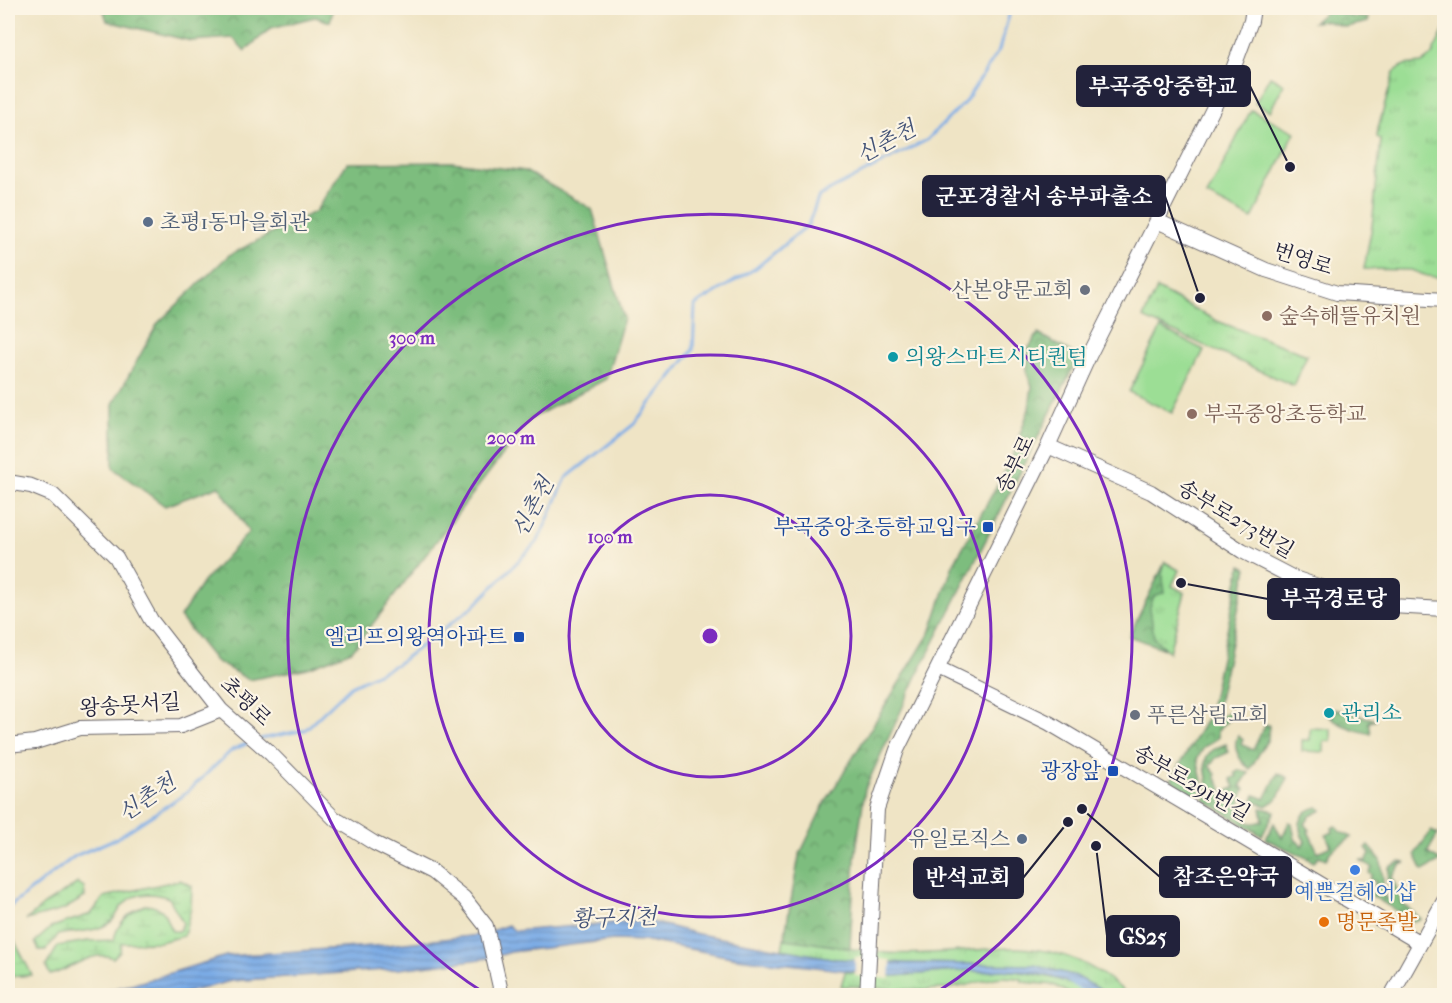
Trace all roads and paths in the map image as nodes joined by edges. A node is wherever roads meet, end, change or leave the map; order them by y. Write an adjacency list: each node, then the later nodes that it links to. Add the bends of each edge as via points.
1 (1253, 8): 2 (street, 송부로, via 1233,69)
2 (1157, 221): 3 (street, 번영로, via 1266,270 1337,293); 4 (street, 송부로)
3 (1444, 300)
4 (1048, 446): 6 (street, 송부로273번길, via 1151,492 1242,551 1294,578 1374,605); 7 (street, 송부로)
5 (8, 482): 8 (street, 초평로, via 53,495 116,557 151,620)
6 (1444, 609)
7 (938, 669): 11 (street, 송부로291번길, via 1049,723); 12 (street, 송부로, via 897,750 877,809)
8 (220, 710): 9 (street, 왕송못서길, via 181,726 80,728 35,742); 13 (street, 초평로, via 266,749 334,818 432,872 464,898 486,926)
9 (8, 745)
10 (1444, 901): 11 (street)
11 (1420, 943): 14 (street)
12 (868, 992)
13 (502, 996)
14 (1390, 996)

